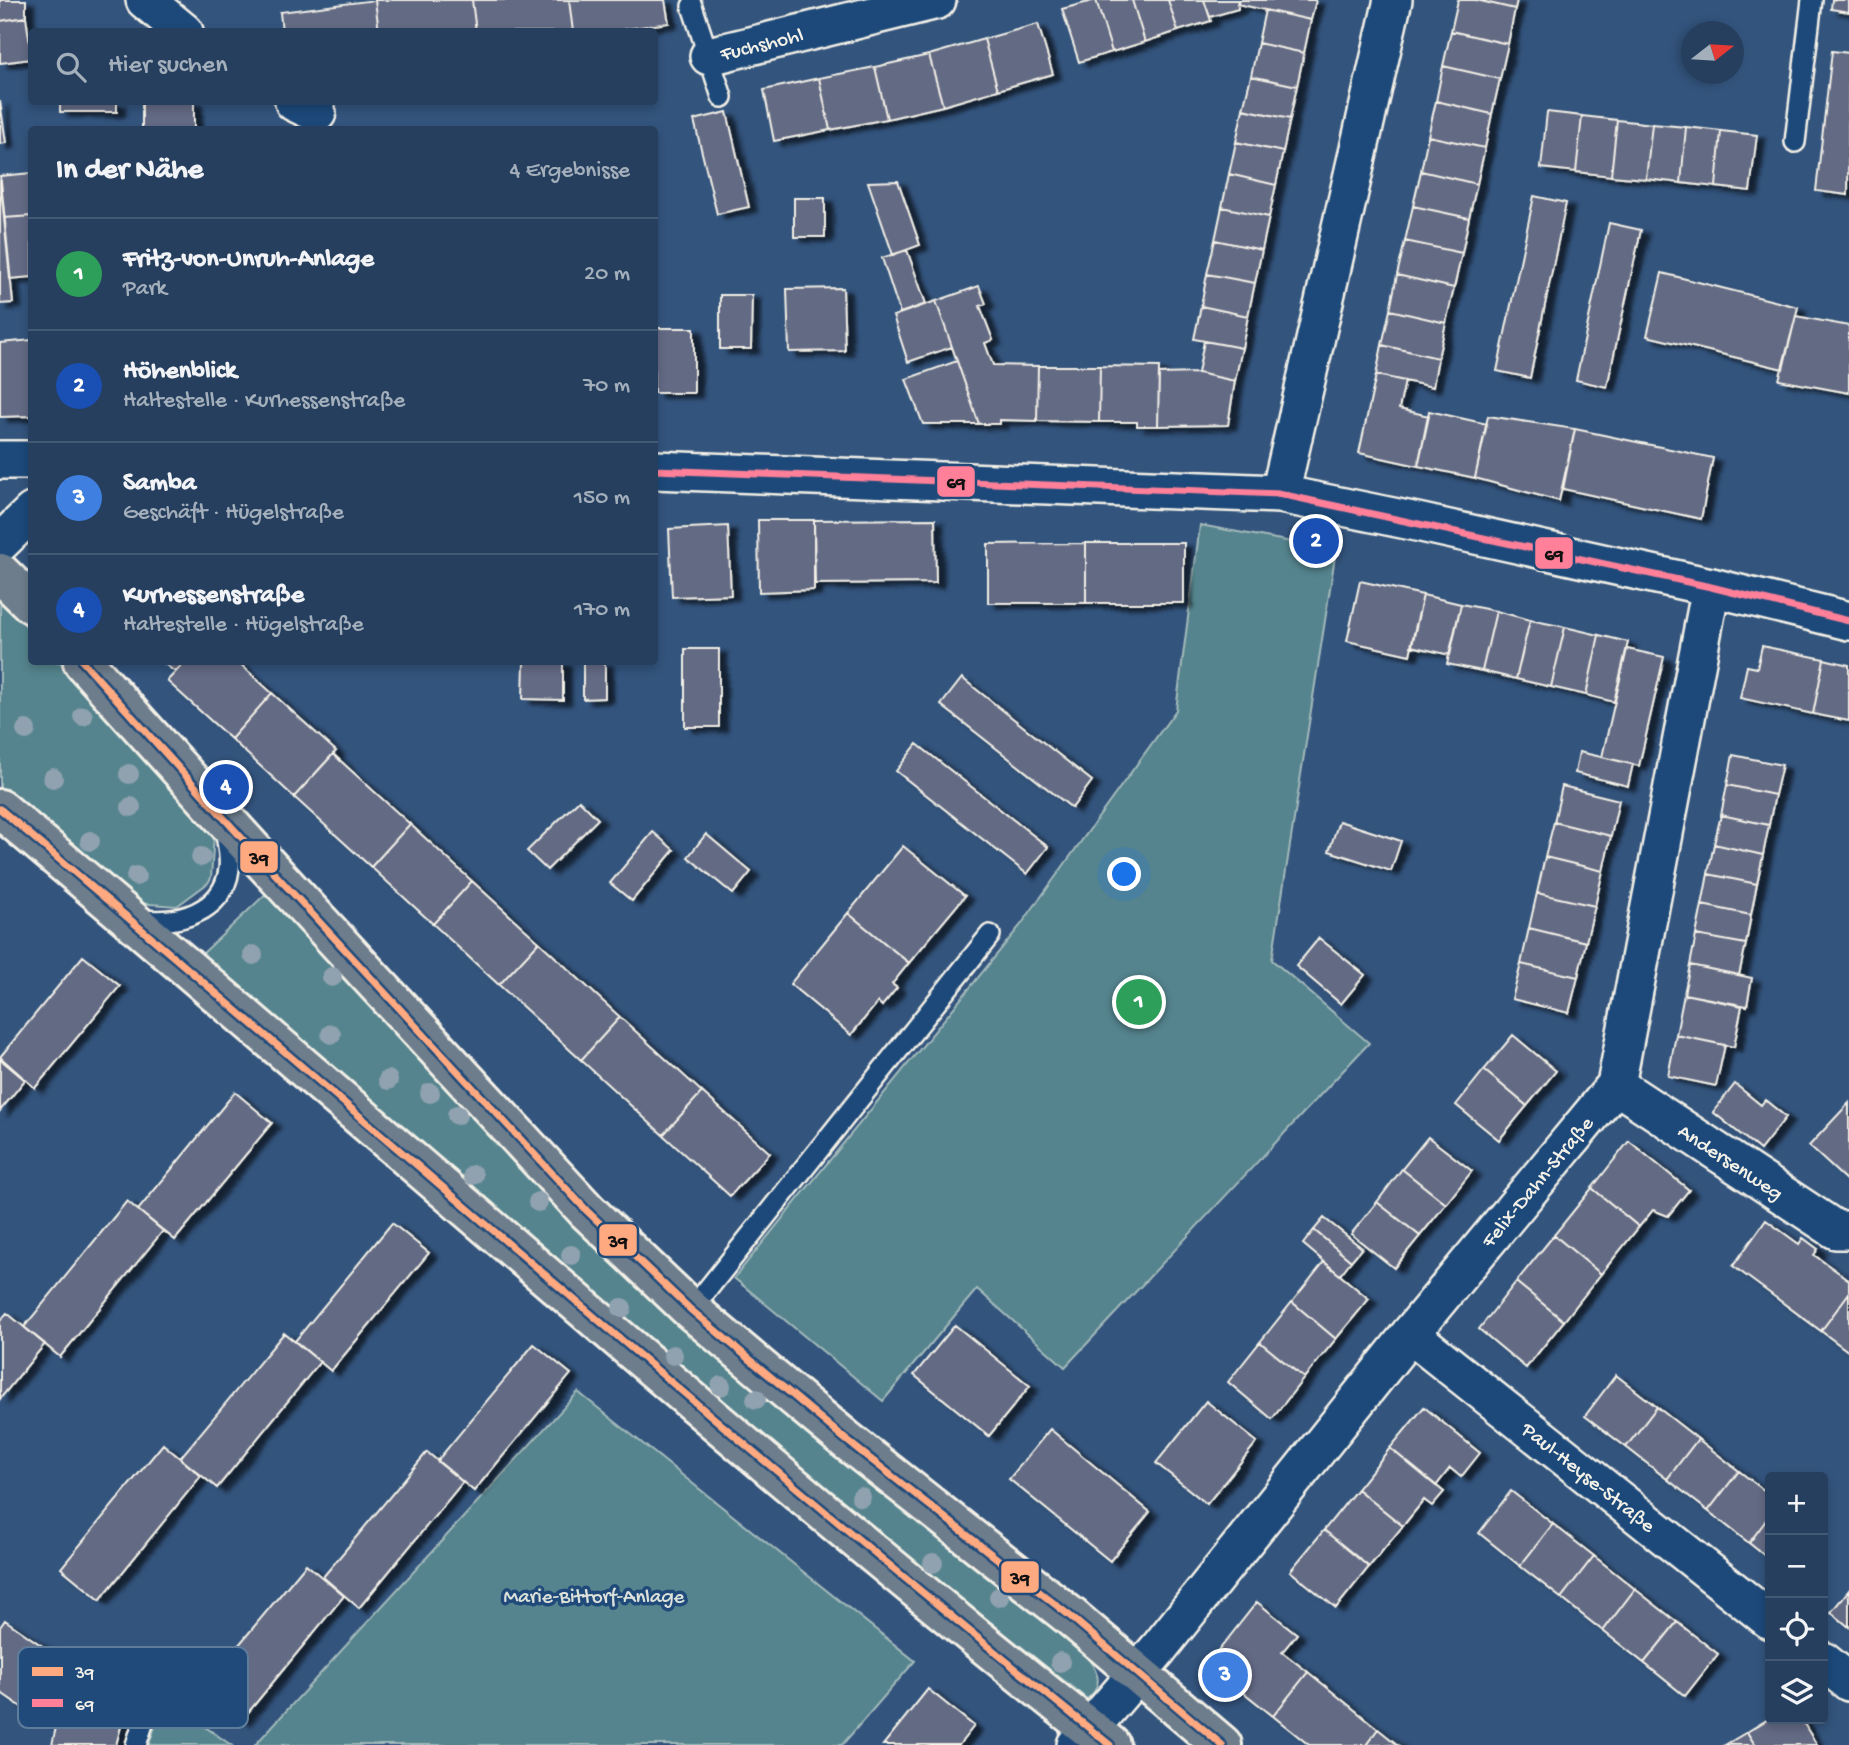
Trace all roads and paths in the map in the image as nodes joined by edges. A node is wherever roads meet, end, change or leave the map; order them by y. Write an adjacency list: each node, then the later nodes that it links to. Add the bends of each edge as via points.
1 (145, 0): 6 (street)
2 (937, 0): 7 (street, Fuchshohl)
3 (1393, 0): 13 (street)
4 (1812, 0): 9 (lane)
5 (692, 6): 7 (lane)
6 (179, 28)
7 (709, 56): 8 (lane)
8 (722, 97)
9 (1795, 142)
10 (0, 460): 11 (street)
11 (28, 460)
12 (658, 470): 13 (street)
13 (1280, 494): 17 (street)
14 (28, 516): 15 (street)
15 (0, 543)
16 (0, 573): 18 (main road)
17 (1711, 587): 19 (street); 25 (street, Felix-Dahn-Straße)
18 (28, 600)
19 (1849, 621)
20 (86, 665): 22 (main road)
21 (0, 809): 23 (main road)
22 (225, 819): 23 (lane, via 229,870 220,893 203,910 181,919 157,923); 27 (main road, via 587,1211)
23 (129, 917): 34 (main road, via 633,1352)
24 (990, 935): 27 (lane)
25 (1616, 1085): 26 (street, Andersenweg, via 1836,1230); 28 (street, Felix-Dahn-Straße)
26 (1849, 1230)
27 (691, 1310): 31 (main road)
28 (1410, 1334): 29 (street, Paul-Heyse-Straße); 31 (street, Felix-Dahn-Straße)
29 (1765, 1616)
30 (1828, 1665): 32 (street)
31 (1138, 1672): 34 (street, Felix-Dahn-Straße); 36 (main road)
32 (1849, 1682)
33 (142, 1728): 35 (lane)
34 (1092, 1739)
35 (136, 1745)
36 (1222, 1745)

